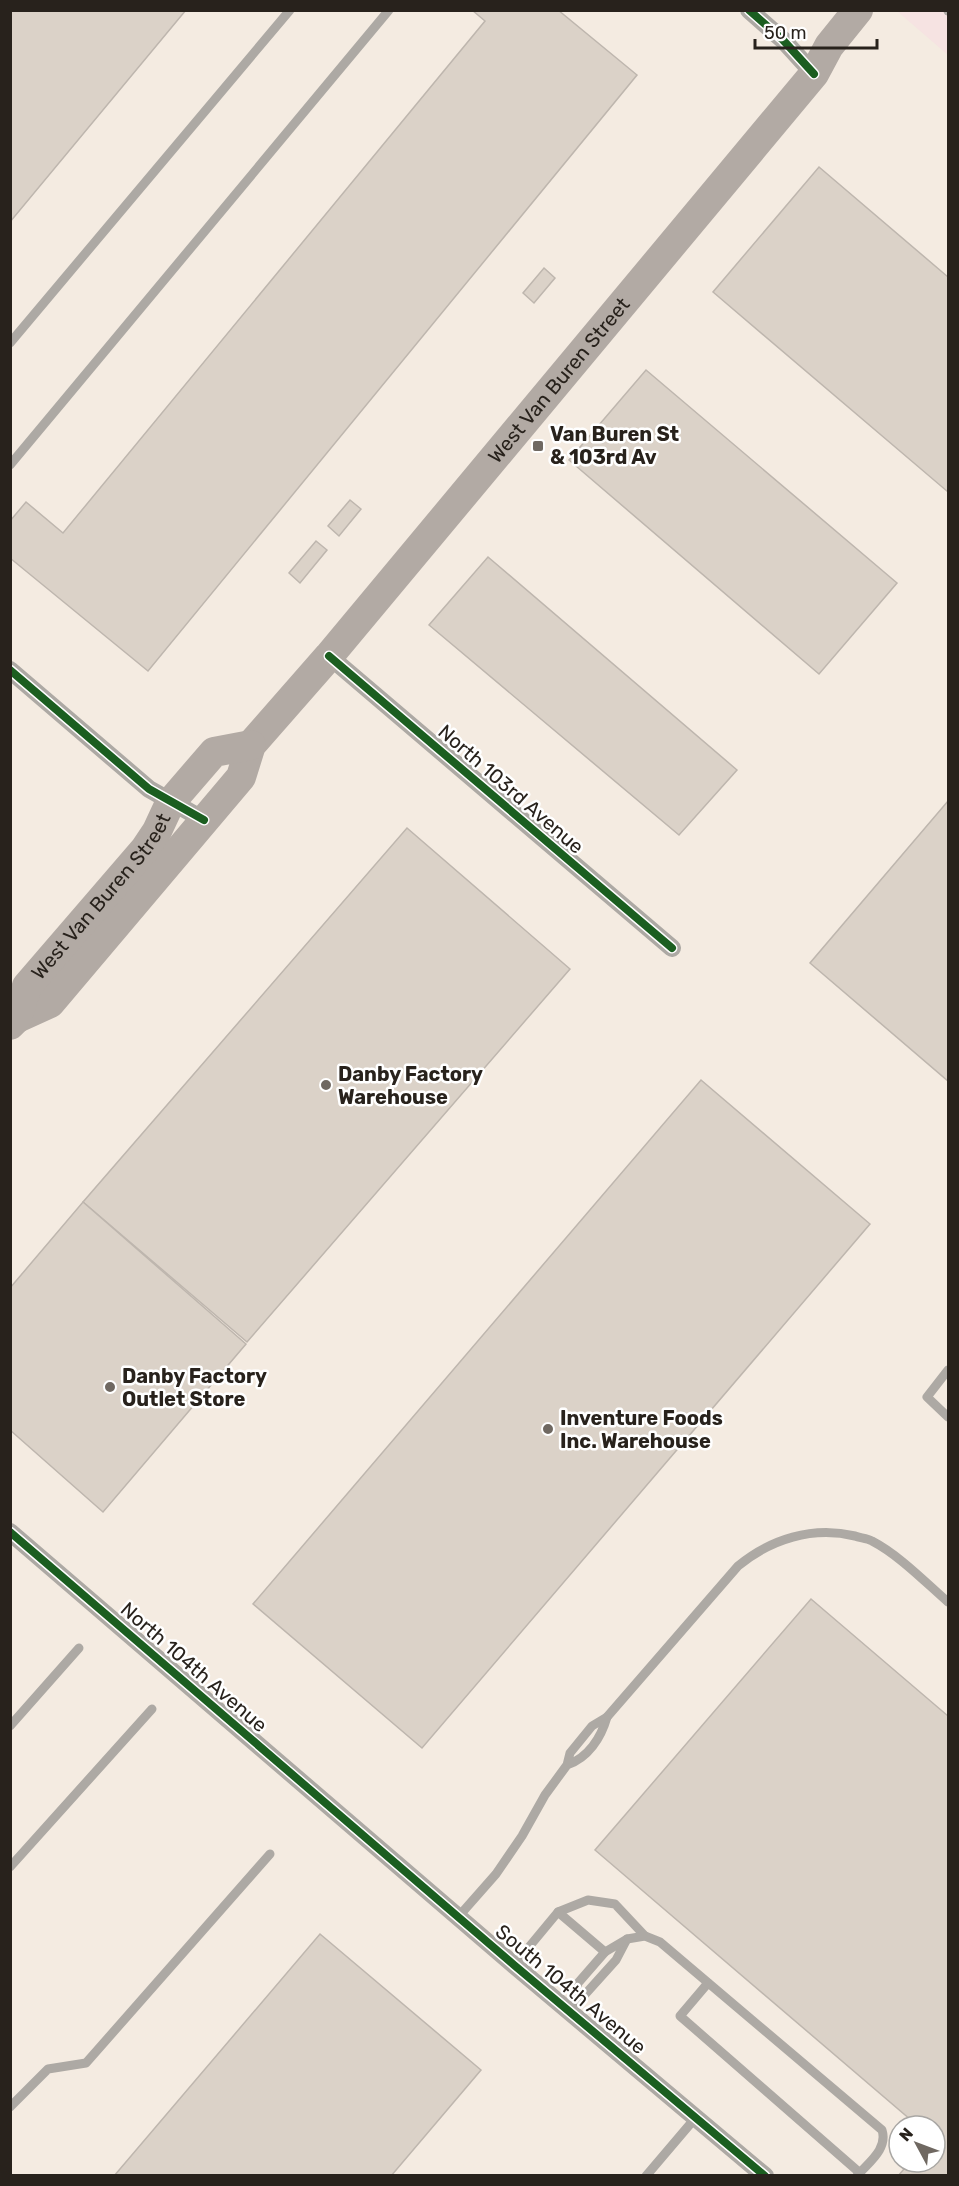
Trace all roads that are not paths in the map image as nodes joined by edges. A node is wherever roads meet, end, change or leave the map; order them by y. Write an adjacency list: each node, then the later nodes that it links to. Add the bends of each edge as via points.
1 (290, 10): 6 (lane)
2 (389, 10): 7 (lane)
3 (749, 10): 5 (street)
4 (858, 10): 5 (main road, West Van Buren Street, via 829,46)
5 (814, 74): 8 (main road, West Van Buren Street)
6 (10, 343)
7 (10, 465)
8 (329, 656): 10 (main road, West Van Buren Street); 14 (street, North 103rd Avenue)
9 (10, 670): 11 (street, via 149,789)
10 (251, 745): 11 (main road, West Van Buren Street, via 214,752); 12 (main road, West Van Buren Street, via 241,777)
11 (170, 802): 12 (street); 13 (main road, via 158,856 106,919); 15 (main road, West Van Buren Street, via 145,849 27,986)
12 (204, 820): 13 (main road, West Van Buren Street)
13 (103, 941): 15 (main road, West Van Buren Street, via 50,1004)
14 (672, 948)
15 (14, 1021)
16 (948, 1370): 17 (lane, via 927,1397)
17 (948, 1417)
18 (10, 1532): 23 (street, North 104th Avenue)
19 (948, 1602): 27 (lane, via 871,1540 837,1532 801,1534 755,1552 738,1566 606,1717 602,1734 579,1761 567,1765 496,1874)
20 (79, 1648): 22 (lane)
21 (152, 1708): 25 (lane)
22 (10, 1726)
23 (356, 1828): 27 (street, South 104th Avenue)
24 (270, 1854): 34 (lane, via 86,2063 48,2069)
25 (10, 1867)
26 (558, 1912): 28 (lane, via 588,1900 615,1904); 30 (lane); 31 (lane)
27 (459, 1916): 31 (street, South 104th Avenue)
28 (645, 1936): 29 (lane); 32 (lane, via 660,1942)
29 (627, 1939): 30 (lane); 33 (lane, via 616,1959)
30 (605, 1952): 33 (lane, via 578,1983)
31 (514, 1965): 33 (street, South 104th Avenue)
32 (708, 1983): 36 (lane, via 882,2130 882,2148); 36 (lane, via 680,2016)
33 (569, 2012): 35 (street, South 104th Avenue)
34 (10, 2107)
35 (697, 2116): 37 (lane); 38 (street, South 104th Avenue)
36 (859, 2174)
37 (646, 2175)
38 (765, 2175)

